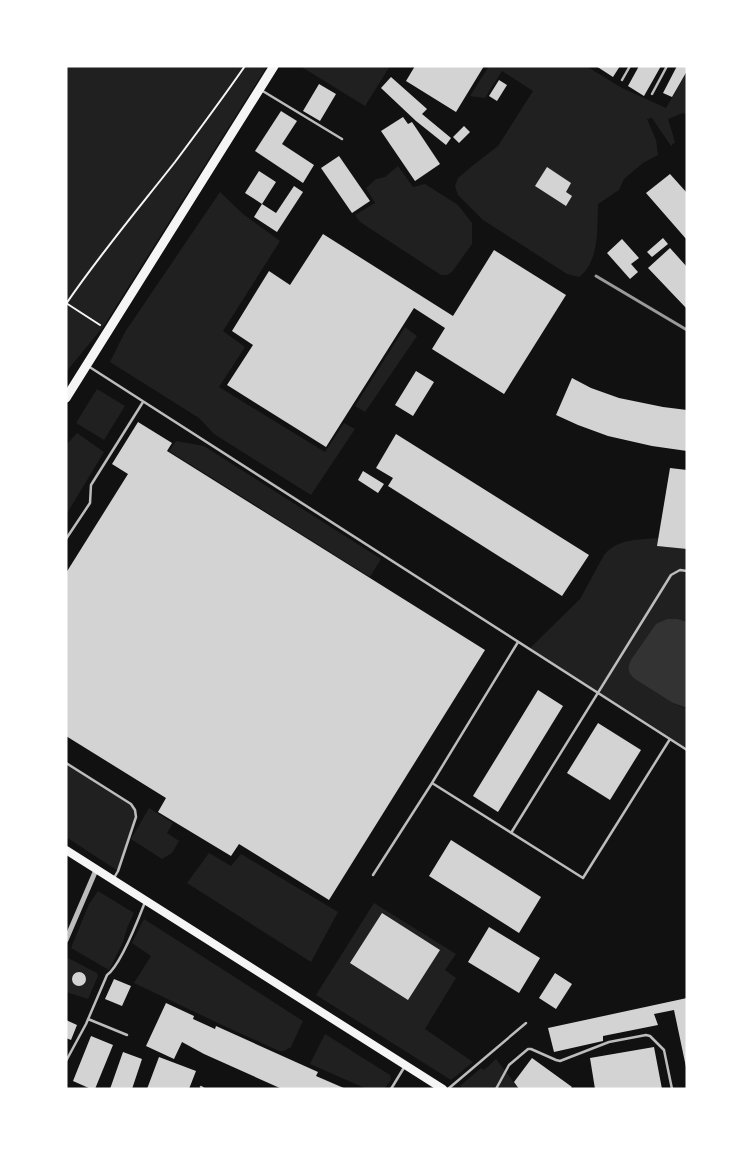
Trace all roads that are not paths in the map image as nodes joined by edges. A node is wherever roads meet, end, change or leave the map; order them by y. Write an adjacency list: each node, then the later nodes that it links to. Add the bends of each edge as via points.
1 (274, 66): 5 (main road)
2 (630, 66): 4 (lane)
3 (667, 66): 6 (lane)
4 (622, 80)
5 (260, 89): 7 (lane); 8 (main road)
6 (652, 94)
7 (342, 139)
8 (86, 366): 9 (main road); 10 (lane)
9 (66, 398)
10 (143, 402): 11 (lane, via 91,485 90,503); 13 (lane)
11 (66, 538)
12 (687, 571): 14 (lane, via 680,570 671,575)
13 (518, 642): 14 (lane); 18 (lane)
14 (597, 693): 15 (lane); 19 (lane)
15 (670, 739): 16 (lane); 19 (lane, via 583,878)
16 (687, 750)
17 (66, 763): 23 (lane, via 131,804 135,810 136,817)
18 (432, 783): 19 (lane); 22 (lane)
19 (511, 832)
20 (66, 850): 21 (main road)
21 (96, 870): 23 (main road); 25 (street)
22 (373, 875)
23 (112, 880): 24 (main road)
24 (146, 901): 26 (lane); 30 (main road)
25 (66, 940)
26 (88, 1019): 28 (lane); 29 (lane)
27 (526, 1022): 33 (lane)
28 (127, 1035)
29 (66, 1061)
30 (406, 1065): 31 (lane); 32 (main road)
31 (391, 1089)
32 (443, 1089)
33 (448, 1089)
34 (496, 1089): 35 (lane, via 508,1065 528,1049 560,1061 608,1042 646,1035 664,1050)
35 (672, 1089)

